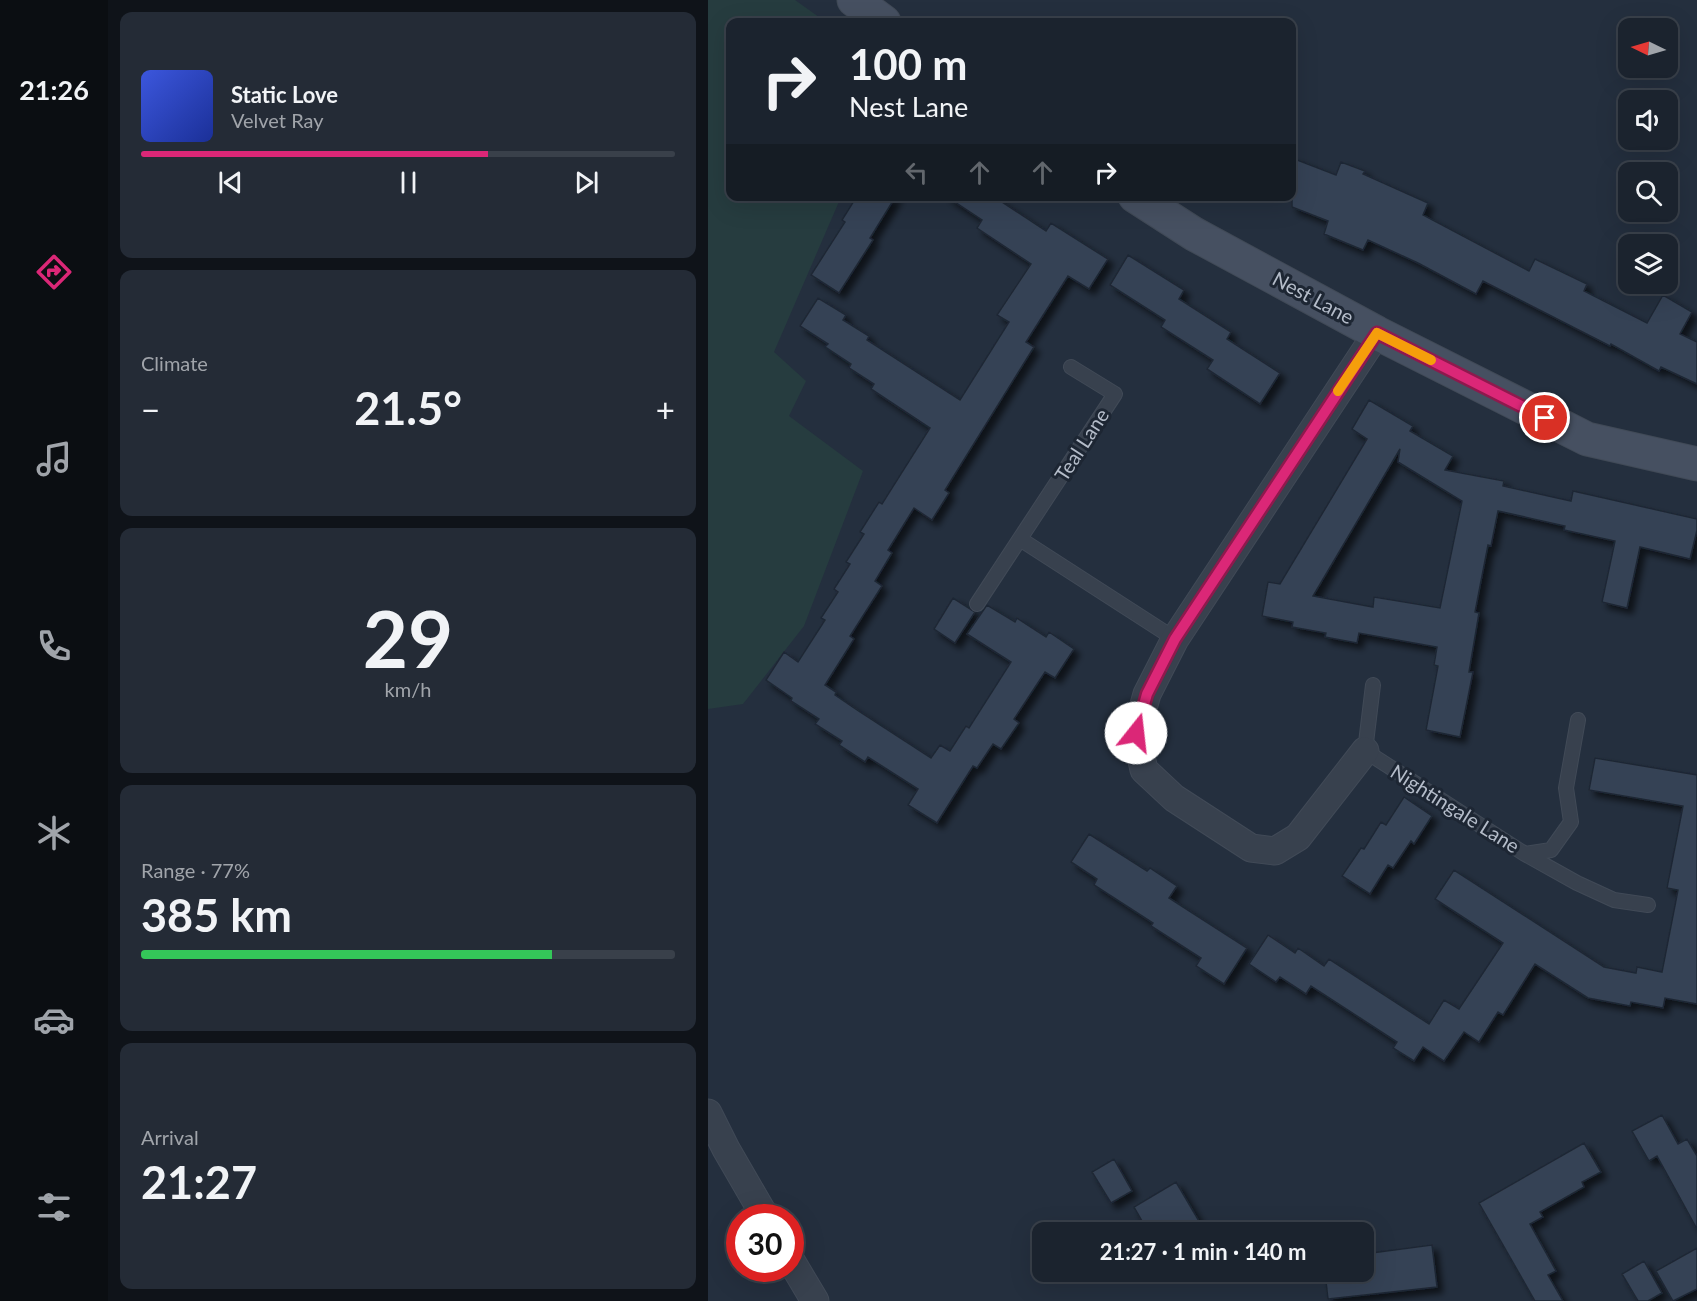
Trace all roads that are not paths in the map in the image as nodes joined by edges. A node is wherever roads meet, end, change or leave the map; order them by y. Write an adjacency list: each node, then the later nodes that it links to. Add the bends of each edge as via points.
1 (854, 0): 2 (street)
2 (879, 18)
3 (1143, 201): 4 (street, Nest Lane, via 1194,234)
4 (1377, 333): 6 (street, Nest Lane, via 1587,439); 9 (street)
5 (1071, 367): 7 (lane, Teal Lane, via 1116,394)
6 (1697, 464)
7 (1020, 539): 8 (lane, Teal Lane); 9 (lane)
8 (977, 604)
9 (1175, 639): 12 (street, via 1147,694 1136,733 1144,770 1174,798 1251,848 1275,852 1298,837)
10 (1372, 685): 12 (lane)
11 (1578, 720): 13 (lane, Nightingale Lane, via 1566,788 1571,822 1551,850)
12 (1365, 751): 13 (lane, Nightingale Lane)
13 (1525, 854): 14 (lane, via 1614,900)
14 (1648, 906)
15 (708, 1113): 16 (street)
16 (758, 1204)
17 (804, 1282): 18 (street)
18 (815, 1301)

